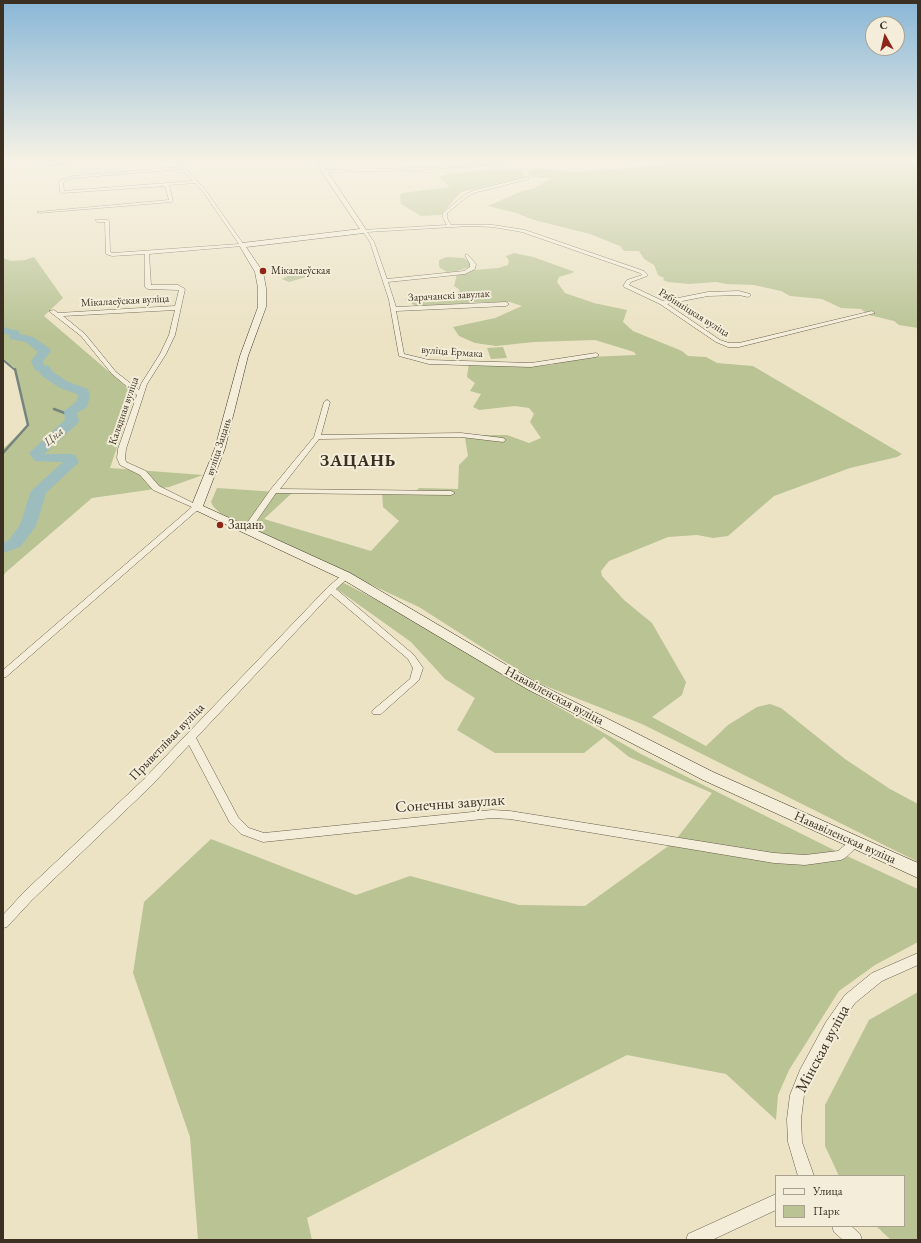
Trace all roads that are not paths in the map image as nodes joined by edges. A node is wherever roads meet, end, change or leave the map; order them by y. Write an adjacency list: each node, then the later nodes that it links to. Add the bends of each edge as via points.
1 (225, 218): 7 (street, вуліца Зацань)
2 (355, 218): 6 (street, вуліца Ермака)
3 (445, 218): 5 (street)
4 (96, 222): 8 (street, via 107,221 110,254)
5 (450, 226): 6 (street, Рабінніцкая вуліца); 12 (street, Рабінніцкая вуліца, via 483,225 512,228 630,267 645,275 629,281 626,286)
6 (364, 231): 7 (street); 10 (street, вуліца Ермака, via 372,242)
7 (242, 245): 8 (street); 24 (street, вуліца Зацань, via 259,272 262,307 244,356 220,448)
8 (147, 253): 14 (street, Мікалаеўская вуліца, via 148,287 180,287)
9 (467, 255): 10 (street, via 473,268 464,272)
10 (386, 281): 15 (street, вуліца Ермака)
11 (748, 295): 12 (street, via 739,292 708,294)
12 (662, 303): 16 (street, Рабінніцкая вуліца, via 718,341 733,346)
13 (506, 304): 15 (street, Зарачанскі завулак)
14 (177, 308): 18 (street, Калядная вуліца, via 172,335); 18 (street, Мікалаеўская вуліца, via 55,313 83,335 114,372)
15 (394, 309): 17 (street, вуліца Ермака, via 401,355 424,362 531,365)
16 (872, 313)
17 (596, 355)
18 (140, 394): 24 (street, Калядная вуліца, via 122,449 123,463 143,473 156,488)
19 (326, 402): 20 (street)
20 (318, 437): 21 (street, via 460,435); 22 (street)
21 (503, 440)
22 (274, 491): 23 (street); 25 (street)
23 (451, 493)
24 (197, 507): 25 (street, Нававіленская вуліца); 28 (street, вуліца Зацань)
25 (246, 530): 26 (street, Нававіленская вуліца)
26 (346, 576): 27 (street, Прыветлівая вуліца); 31 (street, Нававіленская вуліца, via 532,686 708,776)
27 (331, 589): 29 (street, via 411,657 418,668 414,680); 30 (street, Прыветлівая вуліца)
28 (3, 675)
29 (377, 712)
30 (191, 738): 31 (street, Сонечны завулак, via 234,820 245,831 263,838 492,814 774,858 805,860 835,856 840,855); 33 (street, Прыветлівая вуліца)
31 (855, 842): 32 (street, Нававіленская вуліца)
32 (918, 871)
33 (3, 923)
34 (918, 959): 35 (street, Мінская вуліца, via 877,977 850,999 831,1026 805,1075 797,1096 794,1119 795,1142)
35 (806, 1175)
36 (775, 1202): 38 (street)
37 (841, 1227): 39 (street)
38 (694, 1240)
39 (854, 1240)

